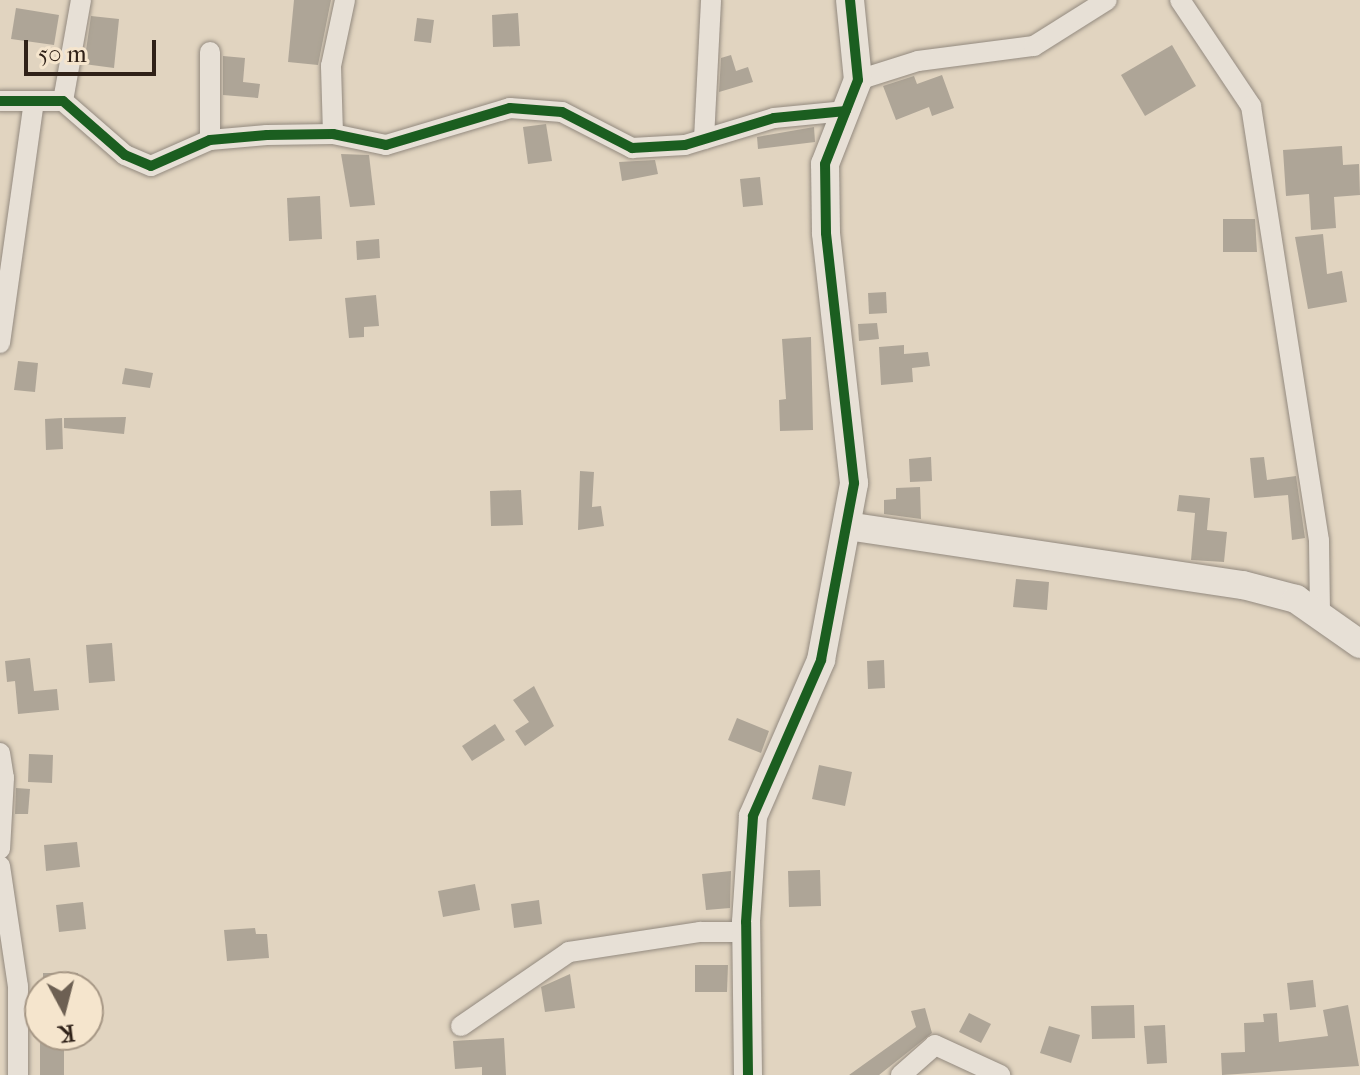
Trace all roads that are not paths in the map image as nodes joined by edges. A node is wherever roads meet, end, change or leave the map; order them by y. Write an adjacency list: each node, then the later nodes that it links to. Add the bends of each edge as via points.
1 (81, 0): 11 (street)
2 (345, 0): 13 (street, via 331,66)
3 (711, 0): 14 (street)
4 (850, 0): 8 (street)
5 (1107, 0): 8 (street, via 1034,46 918,61)
6 (1180, 0): 18 (street, via 1251,106 1319,541)
7 (210, 52): 15 (street)
8 (858, 80): 12 (street)
9 (0, 101): 10 (street)
10 (34, 101): 11 (street); 16 (street)
11 (63, 101): 15 (street, via 125,155 151,166)
12 (846, 111): 14 (street, via 774,118); 17 (street, via 825,164 826,233 854,483)
13 (333, 134): 14 (street, via 386,145 510,108 562,112 632,148); 15 (street)
14 (704, 139)
15 (210, 140)
16 (0, 343)
17 (847, 526): 18 (street, via 1243,585 1296,599); 23 (street, via 821,660 753,816)
18 (1320, 616): 19 (street)
19 (1360, 644)
20 (0, 753): 21 (street)
21 (0, 849)
22 (0, 866): 24 (street)
23 (746, 932): 25 (street, via 700,932 569,952); 27 (street)
24 (7, 967): 26 (street)
25 (461, 1026)
26 (18, 1075)
27 (748, 1075)
28 (901, 1075): 29 (street, via 935,1045)
29 (1000, 1075)

